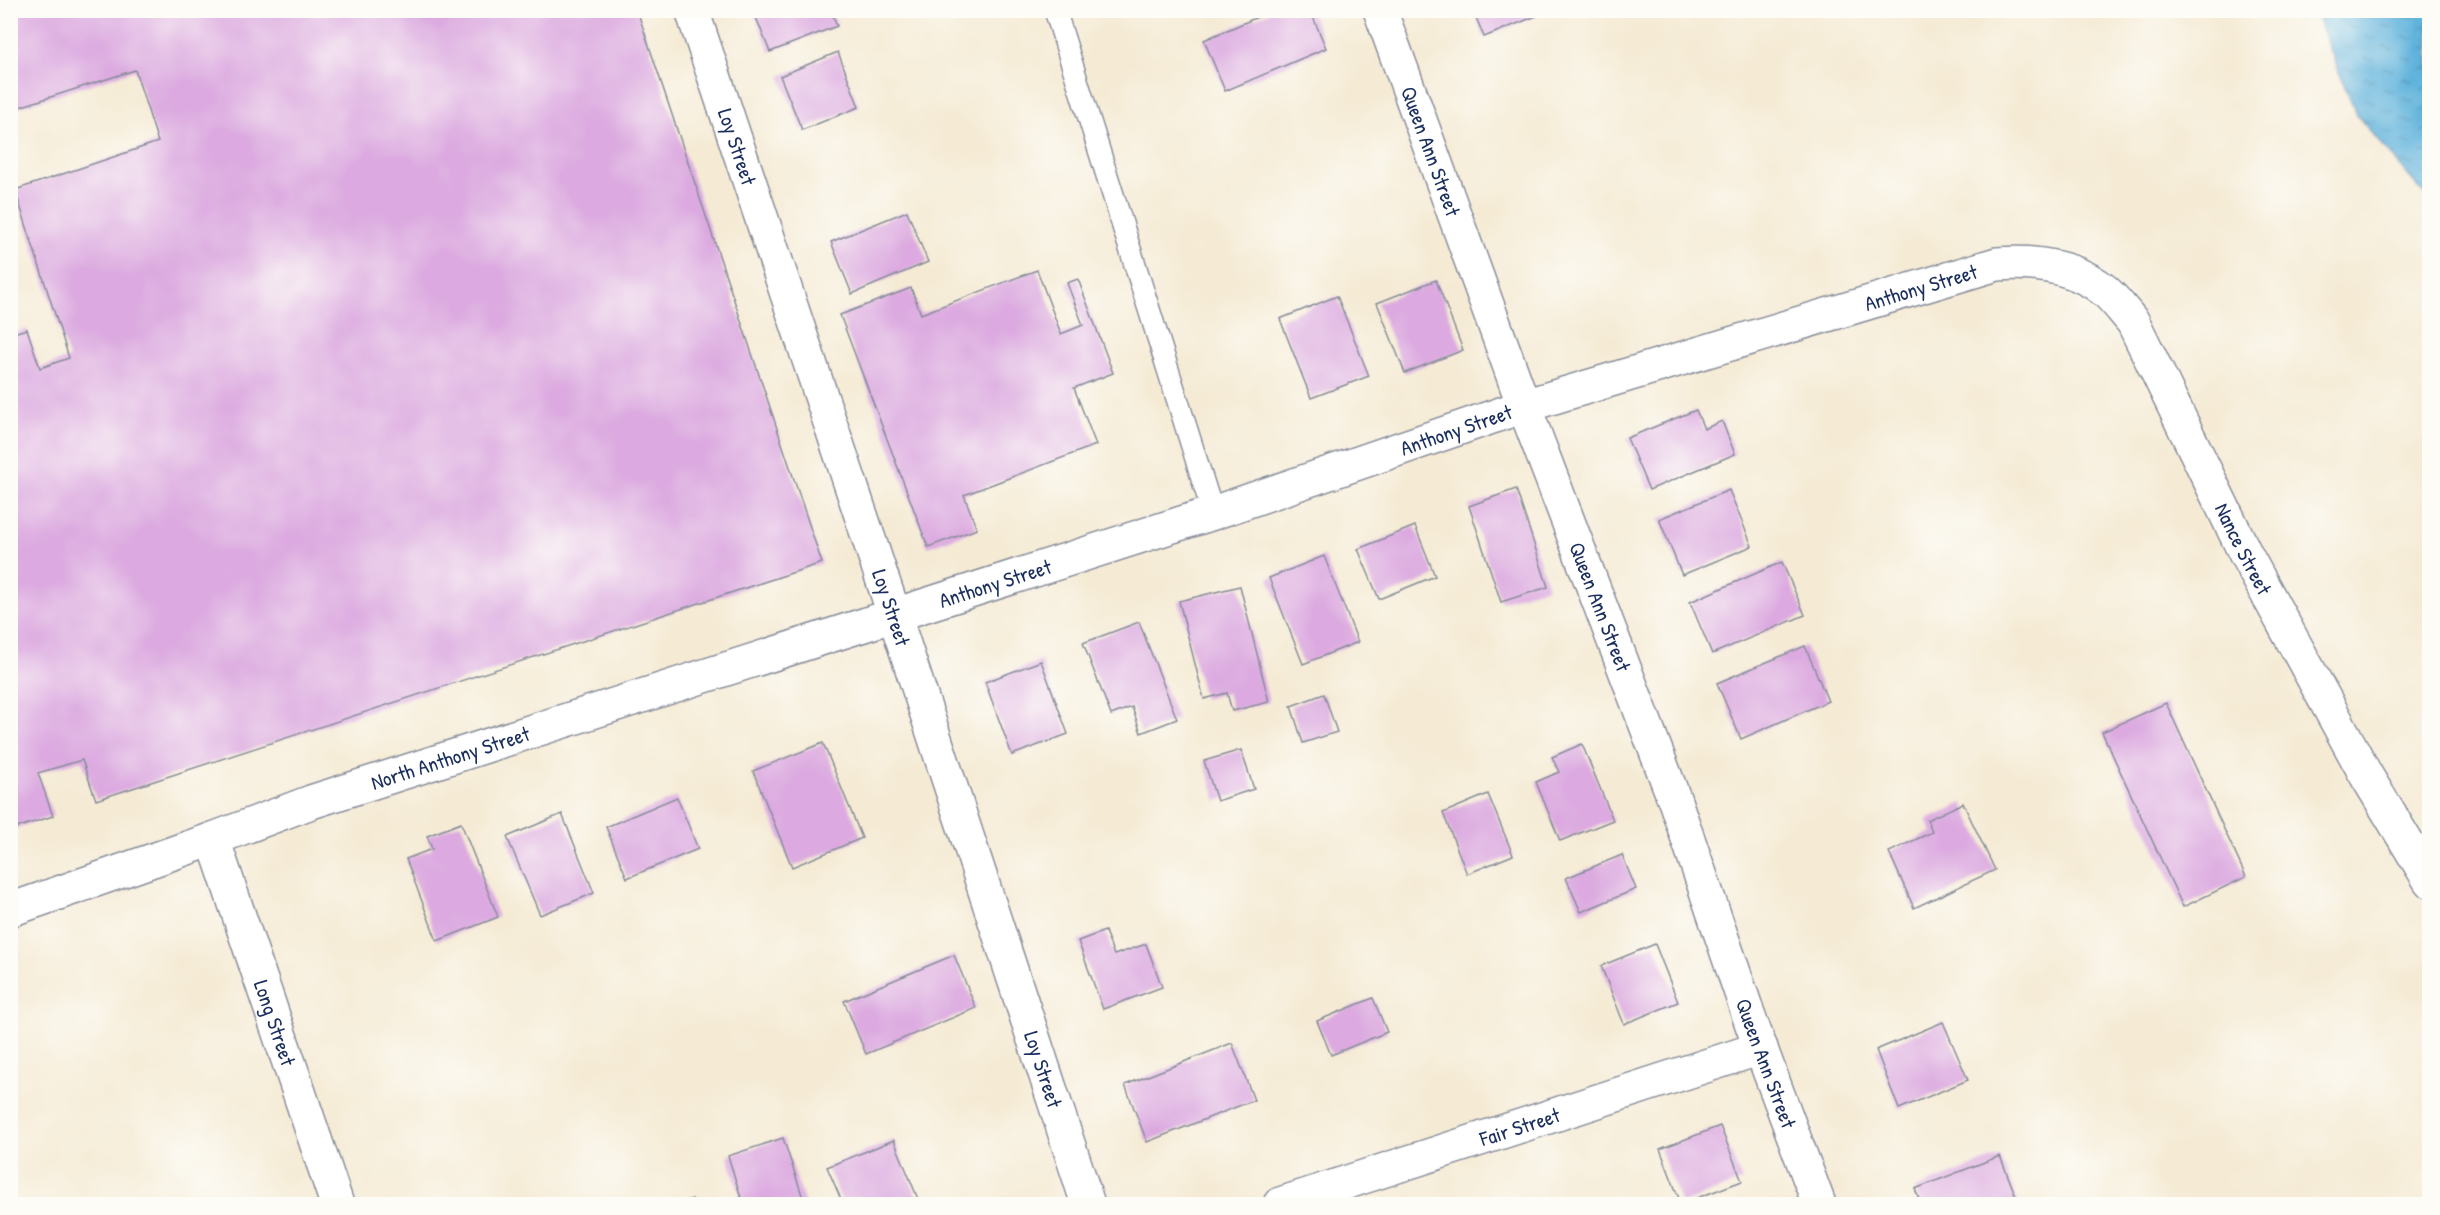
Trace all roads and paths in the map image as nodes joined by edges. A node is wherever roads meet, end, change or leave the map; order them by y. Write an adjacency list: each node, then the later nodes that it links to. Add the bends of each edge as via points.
1 (692, 10): 7 (street, Loy Street)
2 (1055, 10): 6 (lane)
3 (1380, 10): 5 (street, Queen Ann Street)
4 (2024, 262): 5 (street, Anthony Street, via 1997,264); 9 (street, Nance Street, via 2067,269 2104,290 2133,322 2246,555 2366,775)
5 (1524, 406): 6 (street, Anthony Street); 11 (street, Queen Ann Street, via 1675,801)
6 (1213, 513): 7 (street, Anthony Street)
7 (894, 614): 8 (street, North Anthony Street, via 322,798); 13 (street, Loy Street)
8 (213, 839): 10 (street, North Anthony Street); 12 (street, Long Street)
9 (2430, 881)
10 (10, 910)
11 (1761, 1048): 14 (street, Fair Street); 15 (street, Queen Ann Street)
12 (337, 1204)
13 (1088, 1204)
14 (1280, 1204)
15 (1819, 1204)

